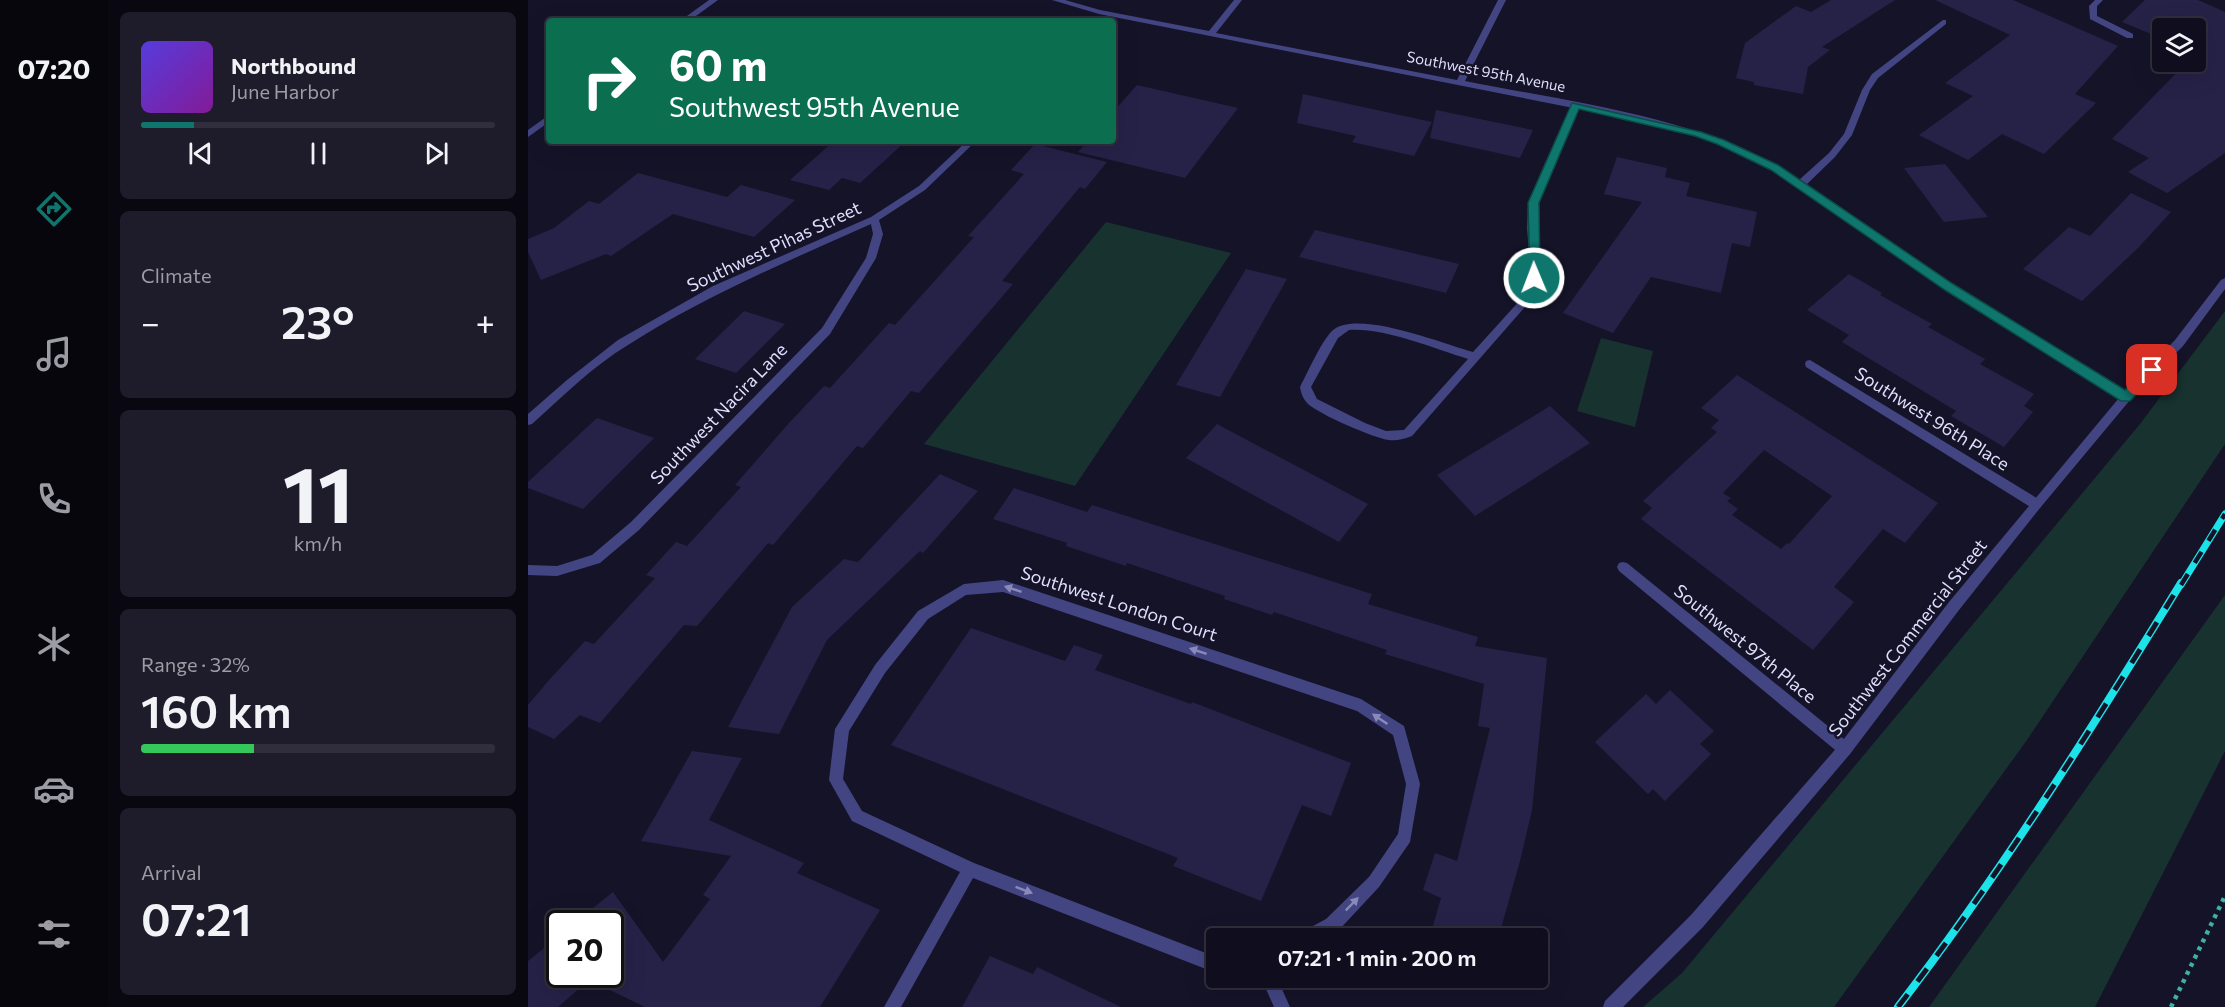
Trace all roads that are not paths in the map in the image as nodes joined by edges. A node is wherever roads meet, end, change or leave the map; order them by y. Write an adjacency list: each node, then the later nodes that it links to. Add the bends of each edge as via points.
1 (714, 0): 7 (street)
2 (1056, 0): 6 (street, Southwest 95th Avenue)
3 (1238, 0): 10 (street)
4 (1502, 0): 12 (street)
5 (2099, 0): 11 (street, via 2093,6 2093,17)
6 (1099, 12): 8 (street); 10 (street, Southwest 95th Avenue)
7 (688, 18)
8 (1093, 18)
9 (1943, 22): 17 (street, via 1875,76 1844,140)
10 (1211, 34): 12 (street, Southwest 95th Avenue)
11 (2130, 36)
12 (1460, 82): 13 (street, Southwest 95th Avenue)
13 (1575, 105): 17 (street, Southwest 95th Avenue, via 1713,139 1775,168); 20 (street, via 1533,203 1532,291)
14 (546, 120): 15 (street)
15 (528, 134)
16 (969, 144): 18 (street, Southwest Pihas Street, via 922,188)
17 (1800, 185): 22 (street, Southwest 95th Avenue, via 1949,287)
18 (874, 219): 23 (street, Southwest Pihas Street, via 717,289 622,343); 26 (street, Southwest Nacira Lane, via 878,234 871,258 826,331 635,526 596,559 557,571)
19 (2225, 282): 22 (street, Southwest Commercial Street, via 2179,343)
20 (1476, 357): 20 (street, via 1408,433 1400,437 1376,434 1314,402 1305,387 1334,335 1351,326 1370,327)
21 (1810, 364): 24 (street, Southwest 96th Place)
22 (2126, 397): 24 (street, Southwest Commercial Street)
23 (528, 421)
24 (2036, 504): 27 (street, Southwest Commercial Street)
25 (1623, 567): 27 (street, Southwest 97th Place)
26 (528, 570)
27 (1845, 749): 34 (street, Southwest Commercial Street, via 1697,921)
28 (970, 869): 29 (street, Southwest London Court, one-way to 28, via 1367,889 1405,837 1413,784 1399,731 1361,706 1003,586 964,590 923,615 880,669 842,729 836,780 857,816); 30 (street, Southwest London Court, one-way to 30); 32 (street)
29 (1326, 928)
30 (1206, 961)
31 (1273, 988): 33 (street)
32 (892, 1007)
33 (1282, 1007)
34 (1611, 1007)

